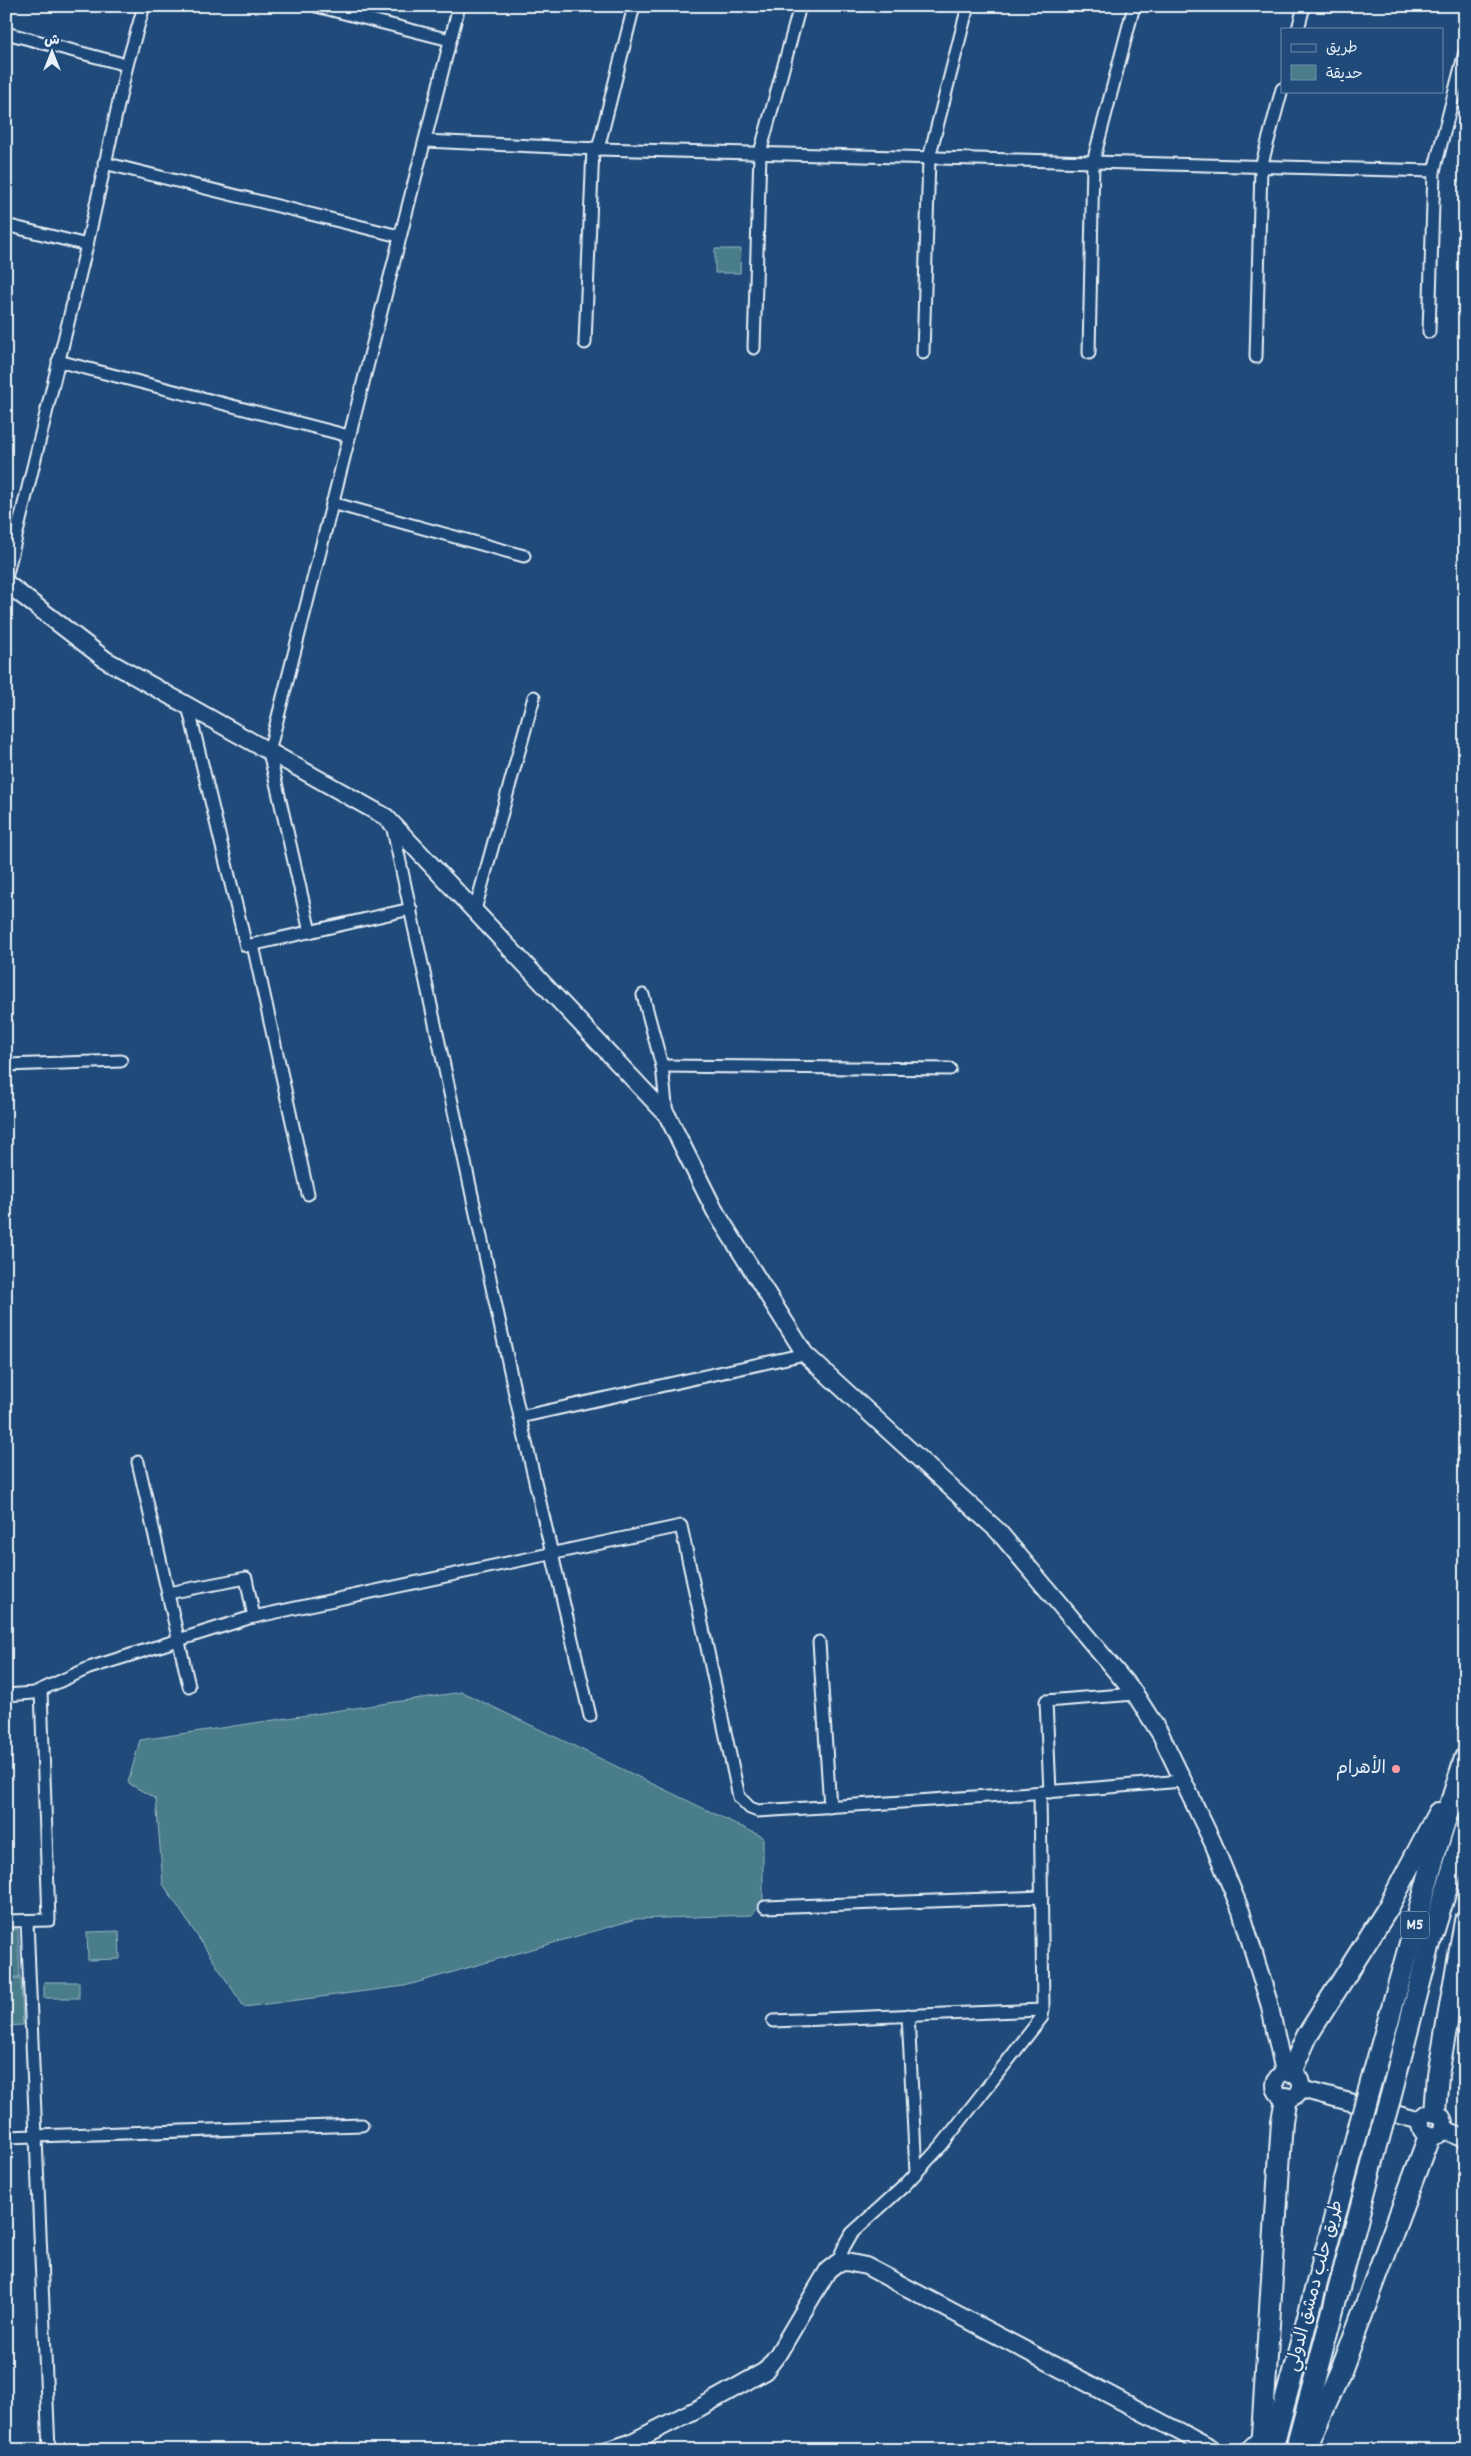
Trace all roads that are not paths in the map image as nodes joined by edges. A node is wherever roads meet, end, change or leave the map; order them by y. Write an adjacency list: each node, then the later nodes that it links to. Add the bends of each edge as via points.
1 (144, 6): 13 (street)
2 (316, 6): 11 (street)
3 (459, 6): 11 (street)
4 (634, 6): 16 (street)
5 (800, 6): 17 (street)
6 (968, 6): 18 (street)
7 (1134, 6): 19 (street)
8 (1304, 6): 9 (street)
9 (1298, 28)
10 (6, 33): 13 (street)
11 (450, 40): 15 (street)
12 (1465, 52): 22 (street)
13 (127, 65): 20 (street)
14 (1281, 92): 21 (street)
15 (425, 141): 16 (street); 24 (street)
16 (596, 148): 17 (street); 27 (street)
17 (760, 153): 18 (street); 28 (street)
18 (929, 158): 19 (street); 29 (street)
19 (1093, 162): 21 (street); 30 (street)
20 (104, 163): 24 (street); 25 (street)
21 (1262, 166): 22 (street); 31 (street)
22 (1434, 171): 26 (street)
23 (6, 225): 25 (street)
24 (399, 236): 33 (street)
25 (86, 245): 32 (street)
26 (1429, 332)
27 (585, 343)
28 (754, 348)
29 (923, 352)
30 (1089, 353)
31 (1256, 357)
32 (58, 361): 33 (street); 36 (street)
33 (349, 436): 34 (street)
34 (332, 504): 35 (street); 40 (street)
35 (524, 556)
36 (6, 578)
37 (6, 583): 39 (street, via 106,660)
38 (534, 696): 43 (street)
39 (188, 706): 40 (street); 45 (street, via 246,946)
40 (269, 752): 41 (street); 44 (street)
41 (392, 823): 42 (street); 43 (street)
42 (411, 909): 44 (street); 54 (street)
43 (475, 910): 51 (street)
44 (310, 932): 45 (street)
45 (253, 945): 52 (street)
46 (643, 995): 49 (street)
47 (121, 1061): 48 (street)
48 (6, 1066)
49 (662, 1066): 50 (street); 51 (street)
50 (950, 1069)
51 (668, 1115): 53 (street, via 715,1212)
52 (308, 1194)
53 (805, 1354): 54 (street); 63 (street, via 998,1531)
54 (520, 1417): 56 (street)
55 (138, 1462): 57 (street)
56 (552, 1553): 58 (street); 65 (street); 69 (street, via 681,1526 739,1797 758,1811)
57 (168, 1593): 58 (street, via 246,1578); 59 (street)
58 (254, 1617): 59 (street)
59 (178, 1640): 61 (street); 62 (street, via 89,1668)
60 (819, 1642): 69 (street)
61 (189, 1686)
62 (41, 1690): 64 (street); 74 (street, via 49,1920)
63 (1135, 1694): 67 (street, via 1160,1734); 68 (street, via 1046,1701)
64 (6, 1695)
65 (590, 1716)
66 (1462, 1765): 79 (highway, via 1388,1908 1307,2036); 87 (highway, طريق حلب دمشق الدولي / M5, bridge, via 1360,2122)
67 (1182, 1781): 68 (street); 79 (street, via 1213,1843 1241,1911)
68 (1045, 1793): 69 (street); 71 (street)
69 (830, 1807)
70 (1465, 1829): 91 (highway, طريق حلب دمشق الدولي / M5, bridge, via 1432,1936)
71 (1042, 1897): 72 (street); 76 (street)
72 (765, 1907)
73 (6, 1921): 74 (street)
74 (27, 1921): 82 (street)
75 (1465, 1922): 80 (highway)
76 (1043, 2010): 77 (street); 85 (street, via 1037,2025 941,2146)
77 (908, 2016): 78 (street); 85 (street)
78 (773, 2021)
79 (1290, 2083): 80 (street); 87 (highway, via 1282,2121)
80 (1432, 2124): 84 (street); 92 (highway, via 1341,2371)
81 (362, 2125): 82 (street)
82 (36, 2135): 83 (street); 88 (street)
83 (6, 2137)
84 (1465, 2139)
85 (916, 2172): 86 (street, via 852,2233)
86 (837, 2263): 89 (street, via 822,2277 804,2314 765,2371 630,2443); 90 (street, via 866,2266)
87 (1261, 2447)
88 (49, 2450)
89 (608, 2450)
90 (1214, 2450)
91 (1296, 2450)
92 (1305, 2450)

